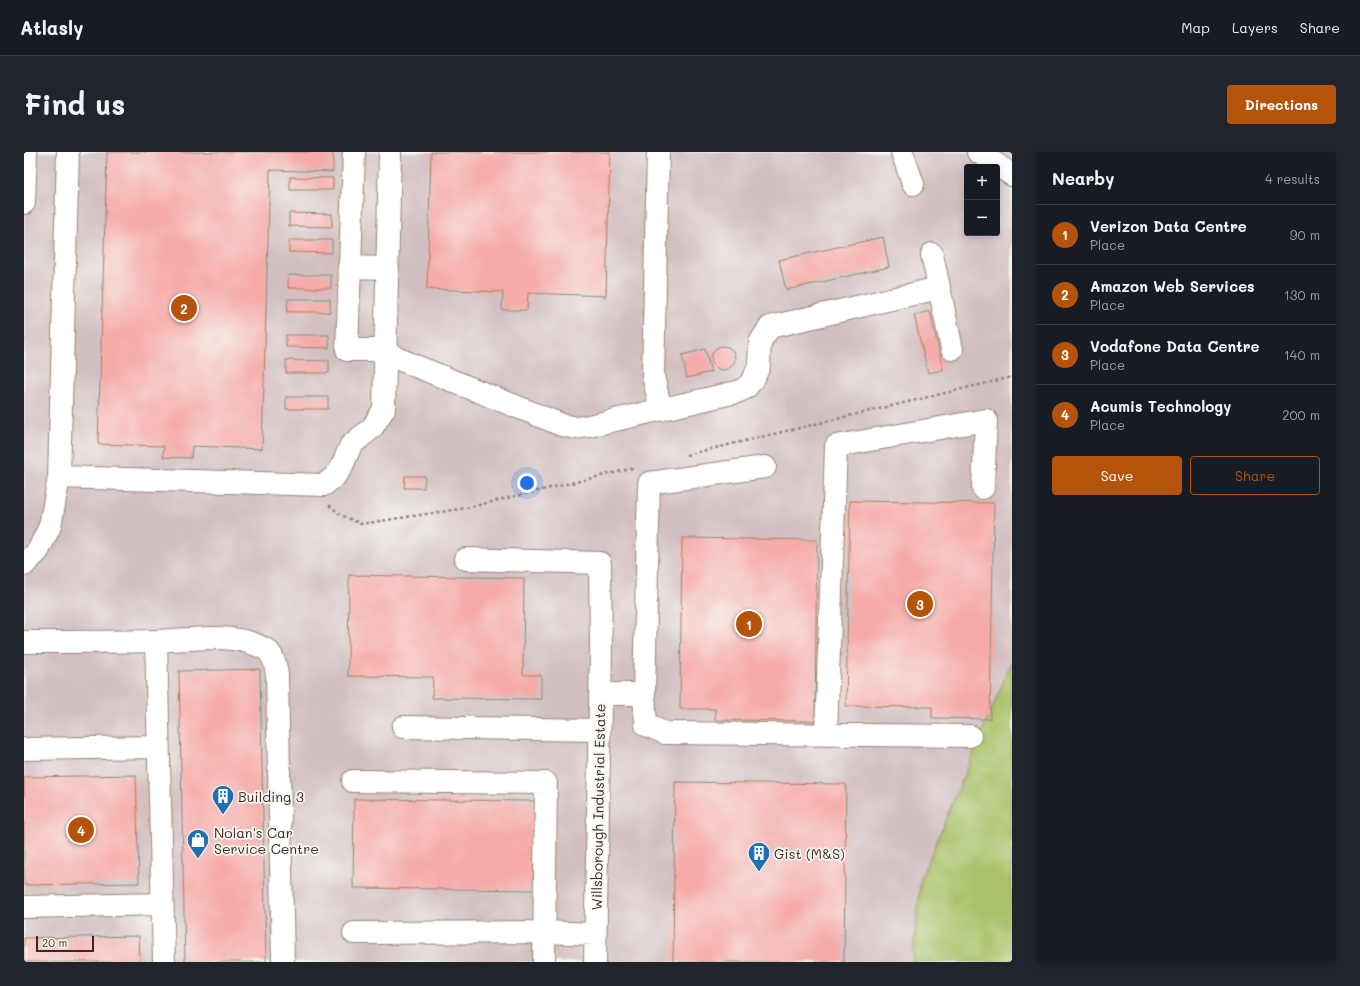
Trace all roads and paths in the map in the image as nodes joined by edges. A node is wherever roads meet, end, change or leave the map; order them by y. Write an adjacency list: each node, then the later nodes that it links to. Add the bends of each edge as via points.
1 (26, 152): 10 (street)
2 (68, 152): 22 (street)
3 (354, 152): 12 (street)
4 (390, 152): 13 (street)
5 (658, 152): 18 (street, via 653,376)
6 (902, 152): 9 (street)
7 (978, 152): 8 (street)
8 (1012, 175)
9 (913, 184)
10 (24, 204)
11 (932, 254): 14 (street)
12 (350, 267): 13 (street); 16 (street, via 347,350)
13 (388, 268): 16 (street)
14 (939, 288): 15 (street); 18 (street, via 770,327 760,342 759,366 746,388)
15 (952, 349)
16 (386, 350): 18 (street, via 396,358 562,425 576,428); 23 (street, via 384,410 372,428 351,445 341,468 334,478)
17 (1012, 377): 19 (path)
18 (661, 410)
19 (682, 456)
20 (765, 467): 30 (street, via 649,483)
21 (635, 468): 23 (path, via 466,508 361,524 341,515 329,505)
22 (59, 477): 23 (street); 26 (street, via 50,526 38,551)
23 (324, 485)
24 (983, 488): 33 (street, via 986,420 836,446)
25 (466, 559): 29 (street, Willsborough Industrial Estate, via 600,563)
26 (24, 565)
27 (156, 641): 28 (street); 35 (street); 44 (street, via 232,638 267,650 274,660 277,676)
28 (24, 642)
29 (600, 694): 30 (street); 32 (street, Willsborough Industrial Estate)
30 (644, 694): 33 (street, via 646,725 665,733)
31 (403, 726): 32 (street)
32 (599, 730): 42 (street, Willsborough Industrial Estate)
33 (826, 735): 34 (street)
34 (970, 736)
35 (158, 747): 36 (street); 38 (street)
36 (24, 750)
37 (353, 781): 40 (street, via 546,783)
38 (162, 904): 39 (street); 43 (street)
39 (24, 907)
40 (544, 932): 41 (street); 42 (street); 45 (street)
41 (354, 933)
42 (596, 934): 46 (street, Willsborough Industrial Estate)
43 (164, 962)
44 (283, 962)
45 (544, 962)
46 (595, 962)

